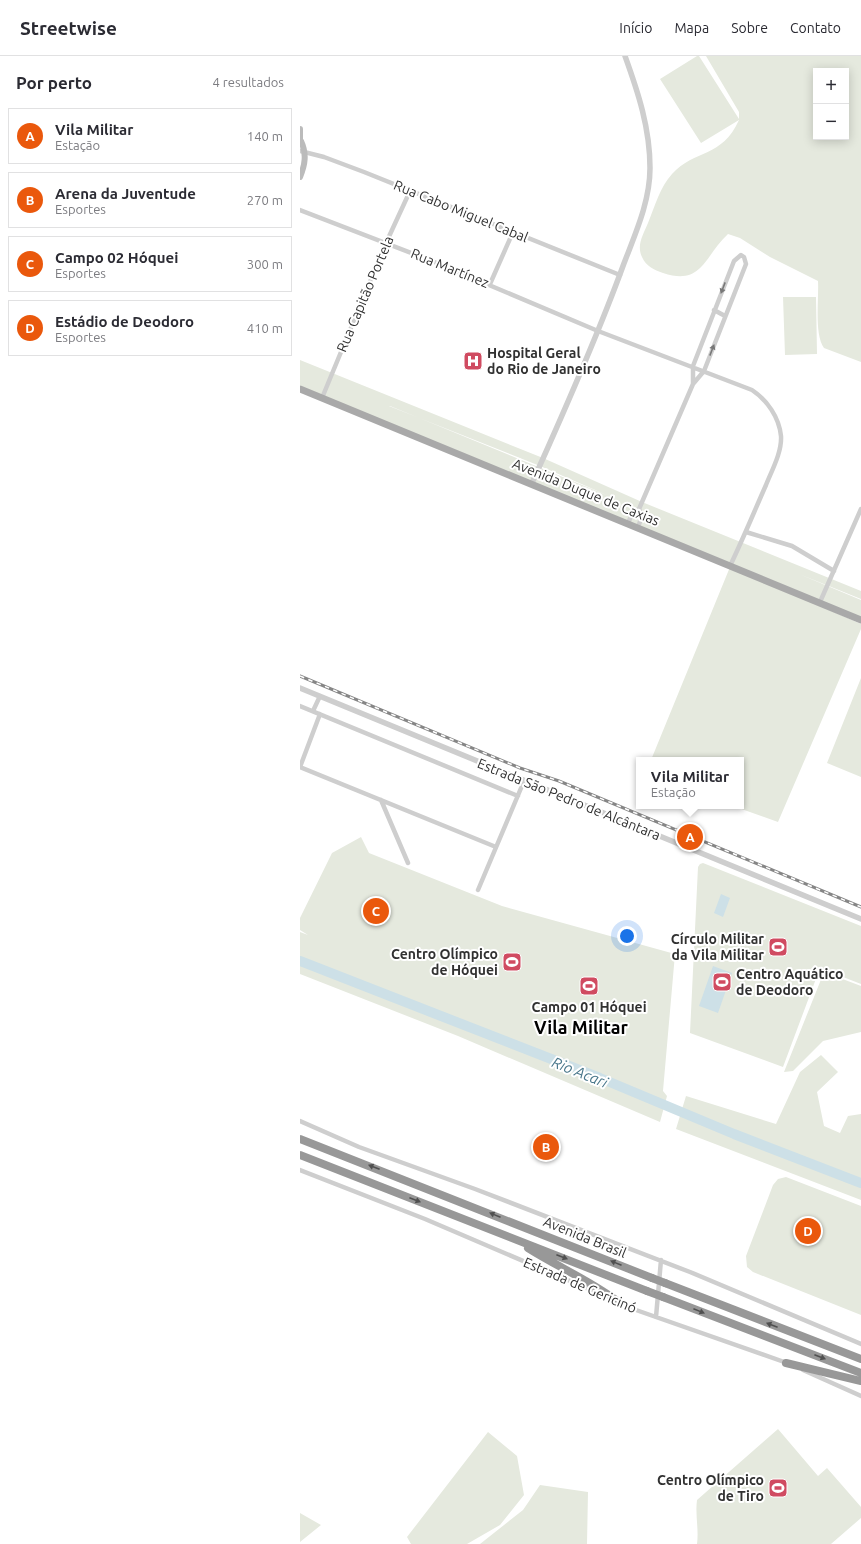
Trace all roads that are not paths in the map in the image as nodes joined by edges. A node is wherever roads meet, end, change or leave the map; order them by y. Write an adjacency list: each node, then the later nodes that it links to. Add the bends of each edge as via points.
1 (625, 56): 10 (street, via 641,103 648,136 650,168 644,210)
2 (300, 132): 3 (main road)
3 (300, 143): 4 (main road)
4 (302, 151): 5 (main road, via 305,162); 6 (street, Rua Cabo Miguel Cabal, via 328,158)
5 (300, 178)
6 (410, 191): 8 (street, Rua Cabo Miguel Cabal); 9 (street, Rua Capitão Portela)
7 (300, 210): 9 (street, Rua Martínez)
8 (512, 232): 10 (street, Rua Cabo Miguel Cabal); 11 (street)
9 (386, 243): 11 (street, Rua Martínez); 19 (street, Rua Capitão Portela)
10 (620, 275): 14 (street)
11 (490, 284): 14 (street, Rua Martínez)
12 (714, 310): 13 (street); 13 (street, one-way to 12, via 746,264 741,254 734,260); 15 (street)
13 (725, 316): 16 (street, one-way to 13)
14 (598, 330): 15 (street, Rua Martínez); 20 (street)
15 (693, 366): 16 (street, Rua Martínez); 17 (street)
16 (704, 370): 17 (street); 25 (street, Rua Martínez, via 752,390 767,403 781,436 779,452)
17 (693, 384): 21 (street)
18 (300, 389): 19 (main road, Avenida Duque de Caxias)
19 (322, 398): 20 (main road, Avenida Duque de Caxias)
20 (532, 483): 23 (main road, Avenida Duque de Caxias)
21 (639, 508): 23 (street, via 633,512); 24 (street, via 642,516)
22 (861, 509): 27 (street)
23 (628, 523): 24 (main road, Avenida Duque de Caxias)
24 (638, 527): 26 (main road, Avenida Duque de Caxias)
25 (746, 532): 26 (street, Rua Martínez); 27 (street, via 792,546)
26 (730, 566): 28 (main road, Avenida Duque de Caxias)
27 (834, 571): 28 (street)
28 (820, 602): 29 (main road, Avenida Duque de Caxias)
29 (861, 620)
30 (300, 688): 31 (street, Estrada São Pedro de Alcântara)
31 (320, 696): 33 (street); 36 (street, Estrada São Pedro de Alcântara)
32 (300, 706): 33 (street)
33 (313, 711): 34 (street)
34 (320, 714): 35 (street); 37 (street)
35 (300, 767): 38 (street)
36 (524, 781): 37 (street); 42 (street, Estrada São Pedro de Alcântara)
37 (518, 796): 39 (street)
38 (381, 800): 39 (street); 40 (street)
39 (496, 847): 41 (street)
40 (408, 863)
41 (478, 890)
42 (861, 919)
43 (300, 1121): 48 (street, via 359,1146)
44 (300, 1139): 52 (highway, Avenida Brasil, one-way to 44, bridge)
45 (300, 1155): 47 (highway, Avenida Brasil, one-way to 47)
46 (300, 1170): 49 (street, Estrada de Gericinó)
47 (510, 1237): 49 (highway, via 598,1286); 54 (highway, Avenida Brasil, one-way to 54, bridge)
48 (660, 1260): 50 (street); 51 (street)
49 (620, 1302): 50 (street, Estrada de Gericinó)
50 (656, 1317): 53 (street, Estrada de Gericinó)
51 (861, 1344)
52 (861, 1359)
53 (786, 1363): 55 (highway); 56 (street, Estrada de Gericinó)
54 (861, 1373)
55 (861, 1381)
56 (861, 1396)

